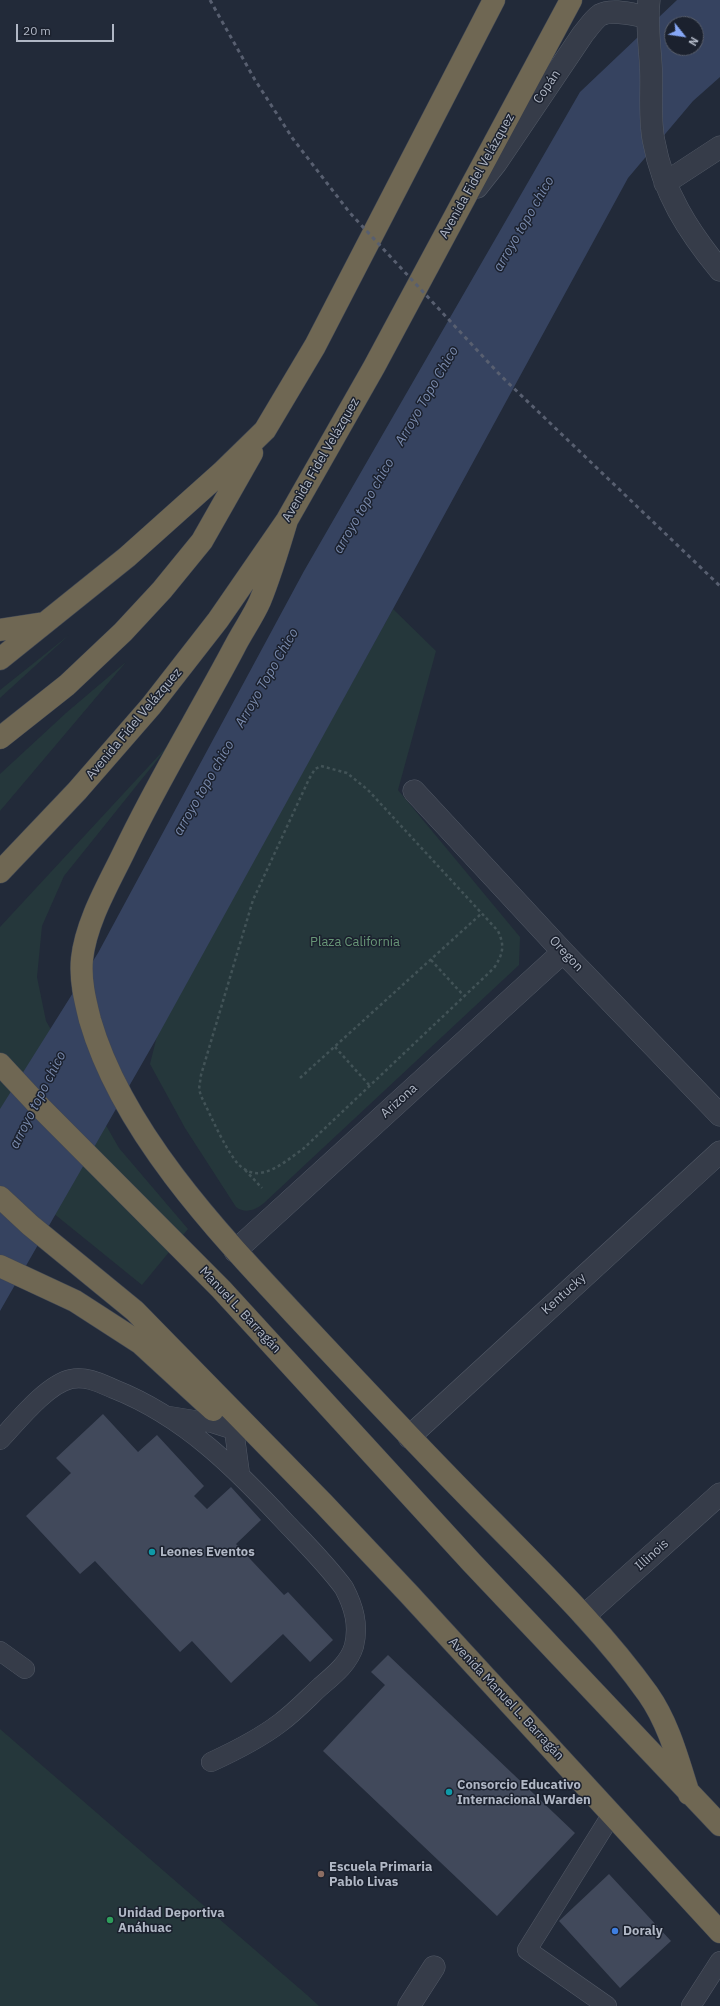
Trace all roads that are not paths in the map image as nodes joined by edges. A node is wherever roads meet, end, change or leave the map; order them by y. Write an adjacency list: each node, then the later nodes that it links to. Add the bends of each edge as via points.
1 (494, 0): 8 (highway, via 315,346)
2 (571, 0): 6 (highway, Avenida Fidel Velázquez)
3 (648, 17): 5 (street, Copán, via 653,141); 6 (street, Copán, via 620,12 600,16 583,34 496,163)
4 (720, 147): 5 (street)
5 (665, 183): 7 (street, Copán, via 677,210 696,240)
6 (454, 217): 9 (highway, Avenida Fidel Velázquez, via 374,367)
7 (720, 270)
8 (265, 430): 10 (highway, via 128,557); 13 (highway, via 202,541 162,590 123,632 67,685)
9 (287, 520): 15 (highway, Avenida Fidel Velázquez, via 218,620 152,706 77,791); 23 (highway, via 259,605 135,828 102,898 85,942 82,963 84,997 94,1034 121,1095 153,1147 183,1188)
10 (45, 622): 11 (highway); 12 (highway)
11 (0, 630)
12 (0, 659)
13 (0, 738)
14 (414, 791): 16 (street, Oregon)
15 (0, 872)
16 (563, 952): 20 (street, Oregon); 23 (street, Arizona)
17 (0, 1064): 19 (highway, Manuel L. Barragán)
18 (0, 1079): 19 (highway)
19 (40, 1107): 36 (highway, Manuel L. Barragán, via 222,1289 472,1563)
20 (720, 1115)
21 (720, 1152): 27 (street, Kentucky)
22 (0, 1197): 31 (highway, via 30,1225 135,1311)
23 (236, 1251): 27 (highway)
24 (0, 1266): 26 (highway, via 75,1301 140,1343)
25 (167, 1416): 26 (lane, via 212,1423); 28 (lane, via 120,1391 94,1381 70,1379 46,1394); 29 (lane)
26 (234, 1430): 29 (lane); 31 (highway)
27 (409, 1437): 32 (highway)
28 (0, 1440)
29 (240, 1474): 35 (lane, via 344,1588 354,1610 356,1632 354,1647 340,1669 282,1722 254,1741)
30 (720, 1494): 32 (street, Illinois)
31 (323, 1503): 37 (highway, Avenida Manuel L. Barragán)
32 (584, 1616): 36 (highway, via 648,1694 661,1716)
33 (0, 1651): 34 (lane)
34 (25, 1669)
35 (211, 1762)
36 (689, 1794): 38 (highway)
37 (612, 1814): 39 (highway, Avenida Manuel L. Barragán); 43 (lane, via 527,1950)
38 (720, 1825)
39 (720, 1932)
40 (720, 1961): 44 (lane)
41 (434, 1967): 42 (street)
42 (409, 2006)
43 (607, 2006)
44 (691, 2006)

